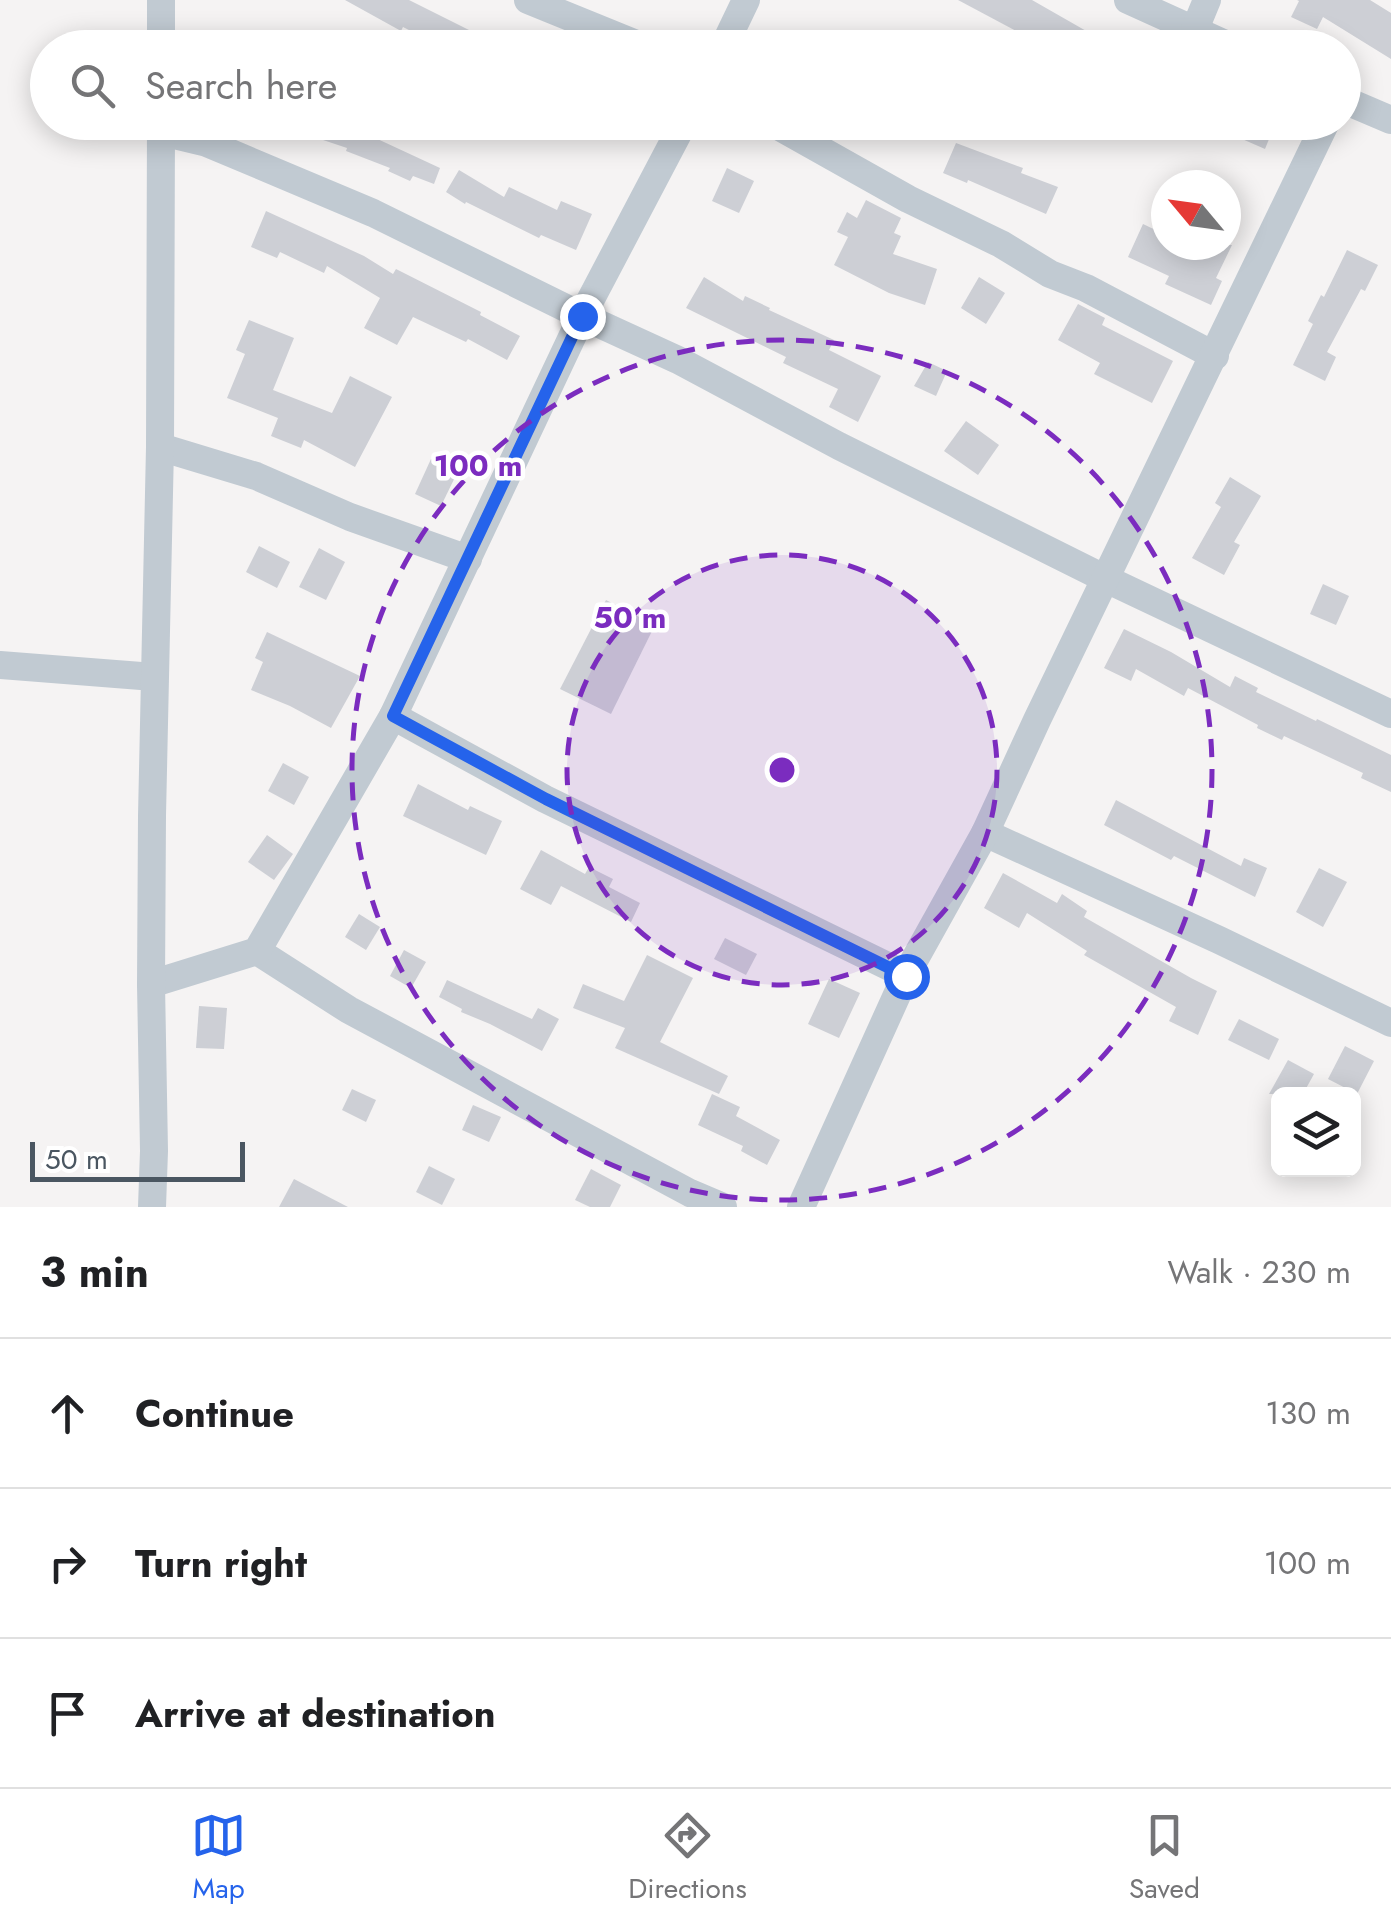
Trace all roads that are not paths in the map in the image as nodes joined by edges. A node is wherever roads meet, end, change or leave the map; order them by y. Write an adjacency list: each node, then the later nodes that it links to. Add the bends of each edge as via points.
1 (160, 0): 7 (street)
2 (528, 0): 8 (street)
3 (746, 0): 9 (street)
4 (1128, 0): 6 (street)
5 (1207, 0): 6 (street)
6 (1195, 29)
7 (161, 30)
8 (602, 30)
9 (732, 30)
10 (1361, 107): 11 (street)
11 (1391, 120)
12 (161, 140): 19 (street)
13 (195, 140): 17 (street, via 373,213)
14 (675, 140): 17 (street)
15 (804, 140): 18 (street)
16 (1317, 140): 18 (street)
17 (582, 316): 20 (street); 21 (street)
18 (1215, 356): 21 (street)
19 (160, 448): 20 (street, via 256,476); 23 (street)
20 (468, 559): 25 (street)
21 (1106, 580): 24 (street); 26 (street)
22 (0, 665): 23 (street)
23 (154, 677): 29 (street)
24 (1391, 714)
25 (393, 716): 27 (street); 28 (street)
26 (985, 833): 28 (street); 30 (street)
27 (257, 951): 29 (street); 31 (street)
28 (906, 976): 34 (street)
29 (151, 984): 32 (street)
30 (1391, 1023)
31 (686, 1200): 33 (street)
32 (152, 1207)
33 (723, 1207)
34 (801, 1207)

